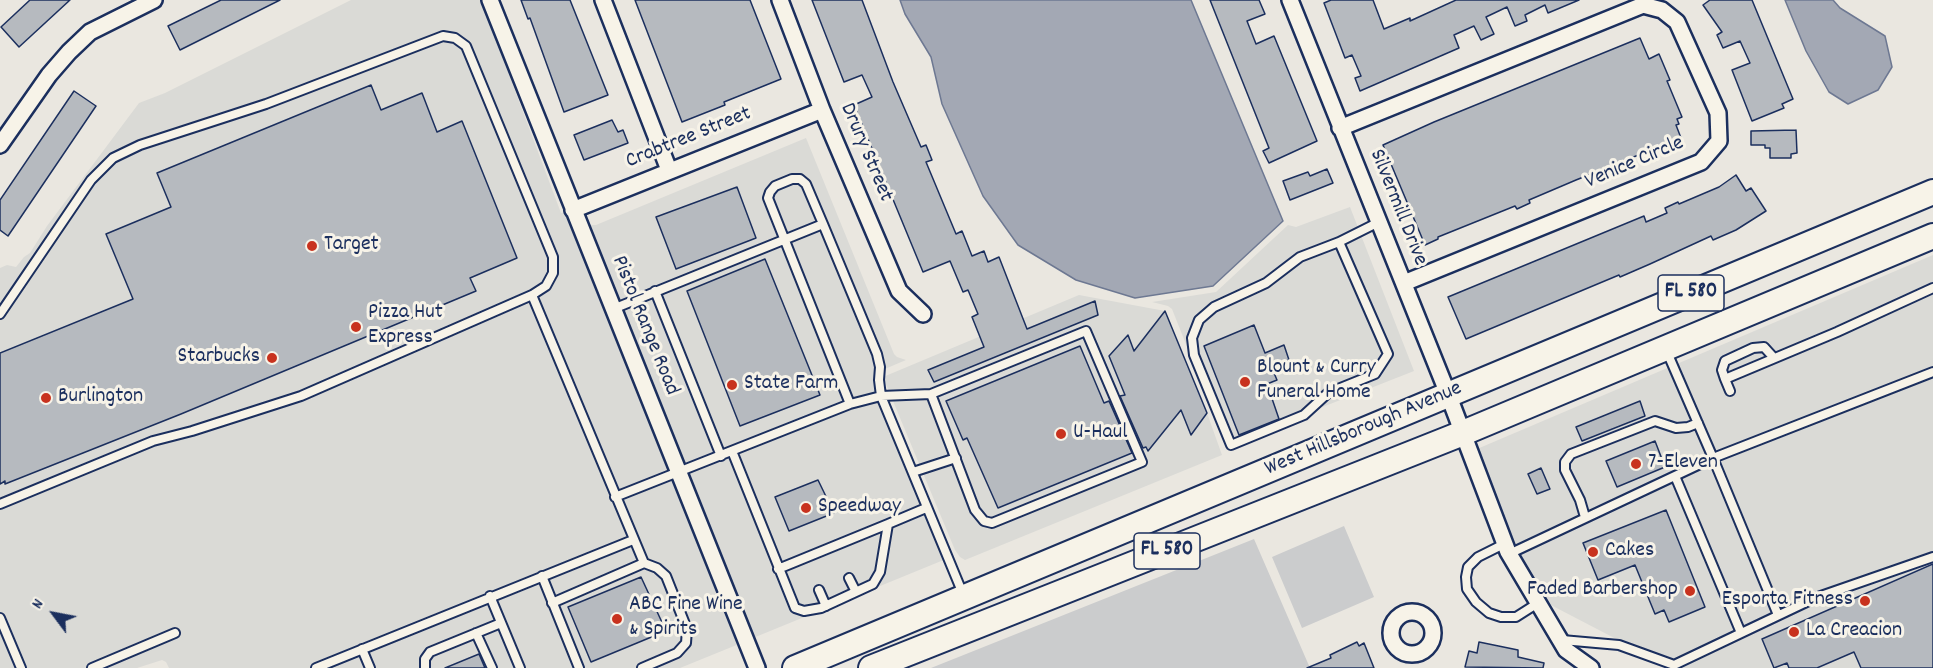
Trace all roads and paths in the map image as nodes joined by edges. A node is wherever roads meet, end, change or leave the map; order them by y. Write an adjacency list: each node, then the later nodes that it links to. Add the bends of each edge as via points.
1 (154, 0): 8 (street, via 90,32 69,51)
2 (490, 0): 11 (street, Pistol Range Road)
3 (603, 0): 9 (street)
4 (780, 0): 6 (street, Drury Street)
5 (1290, 0): 7 (street, Silvermill Drive)
6 (822, 110): 9 (street, Crabtree Street); 23 (street, Drury Street, via 899,291)
7 (1340, 128): 12 (street, Silvermill Drive); 17 (street, Venice Circle, via 1643,5 1662,10 1677,22 1718,113 1719,141 1701,162)
8 (0, 145)
9 (669, 170): 11 (street, Crabtree Street)
10 (1933, 192): 30 (main road, West Hillsborough Avenue / FL 580)
11 (573, 210): 21 (street, Pistol Range Road)
12 (1379, 222): 16 (lane); 17 (street, Silvermill Drive)
13 (823, 224): 15 (lane); 15 (lane, via 806,184 792,179 776,186 768,198); 31 (lane, via 877,354)
14 (1933, 236): 24 (main road, West Hillsborough Avenue / FL 580)
15 (784, 239): 19 (lane); 32 (lane)
16 (1339, 242): 16 (lane, via 1300,257 1266,283 1214,307 1199,320 1192,338 1194,355 1230,445 1304,414 1328,393 1375,374 1388,354)
17 (1404, 283): 30 (street, Silvermill Drive)
18 (1933, 288): 25 (lane)
19 (655, 291): 21 (lane); 36 (lane)
20 (532, 295): 22 (lane, via 550,279 553,257 466,46 443,36 113,158 91,180); 42 (lane); 43 (lane, via 301,396 153,441)
21 (613, 309): 39 (street, Pistol Range Road)
22 (0, 314)
23 (923, 314)
24 (1665, 348): 33 (lane); 34 (main road, West Hillsborough Avenue / FL 580)
25 (1774, 358): 27 (lane); 27 (lane, via 1758,346 1727,359 1722,366)
26 (1933, 372): 38 (lane)
27 (1725, 379): 28 (lane)
28 (1730, 391)
29 (931, 394): 31 (lane); 37 (lane); 37 (lane, via 1086,332 1142,462 992,523 984,521 975,510)
30 (1448, 394): 34 (street, Silvermill Drive); 50 (main road, West Hillsborough Avenue / FL 580)
31 (881, 396): 32 (lane); 40 (lane)
32 (850, 404): 35 (lane)
33 (1698, 423): 38 (lane); 45 (lane, via 1676,428 1655,421 1571,454 1565,470)
34 (1463, 433): 48 (street, Silvermill Drive); 84 (main road, West Hillsborough Avenue / FL 580)
35 (732, 451): 36 (lane); 52 (lane)
36 (721, 456): 39 (lane)
37 (956, 458): 40 (lane)
38 (1713, 458): 41 (lane); 62 (lane)
39 (678, 472): 42 (lane); 81 (street, Pistol Range Road)
40 (913, 472): 44 (lane)
41 (1675, 476): 45 (lane); 67 (lane)
42 (615, 497): 47 (lane)
43 (0, 504)
44 (926, 508): 46 (lane); 58 (lane)
45 (1585, 517): 48 (lane)
46 (888, 524): 52 (lane, via 808,562); 56 (lane, via 880,572 873,584)
47 (633, 540): 51 (lane); 53 (lane)
48 (1507, 549): 60 (street); 60 (lane, via 1478,557 1468,567 1467,589 1476,602 1501,617 1516,617)
49 (1933, 557): 62 (lane)
50 (1049, 562): 58 (main road, West Hillsborough Avenue / FL 580); 83 (main road, via 1012,597)
51 (644, 563): 59 (lane); 80 (lane, via 666,576 687,629 686,643 677,653)
52 (778, 569): 61 (lane, via 795,608 804,611)
53 (542, 576): 57 (lane); 59 (lane)
54 (849, 578): 56 (lane)
55 (819, 590): 61 (lane)
56 (856, 592): 61 (lane)
57 (490, 596): 64 (lane); 70 (lane)
58 (964, 598): 82 (main road, West Hillsborough Avenue / FL 580)
59 (552, 603): 79 (lane)
60 (1538, 603): 68 (street)
61 (826, 606)
62 (1778, 615): 67 (lane)
63 (0, 618): 72 (lane)
64 (501, 622): 66 (lane); 78 (lane)
65 (175, 633): 73 (lane)
66 (476, 633): 76 (lane, via 430,652); 77 (lane)
67 (1741, 633): 71 (lane)
68 (1560, 640): 71 (lane, via 1619,645); 86 (street, via 1566,650)
69 (1395, 646): 85 (street)
70 (362, 649): 74 (lane); 75 (lane)
71 (1676, 667)
72 (21, 668)
73 (92, 668)
74 (316, 668)
75 (370, 668)
76 (425, 668)
77 (492, 668)
78 (520, 668)
79 (579, 668)
80 (642, 668)
81 (757, 668)
82 (795, 668)
83 (837, 668)
84 (871, 668)
85 (1404, 668)
86 (1591, 668)

